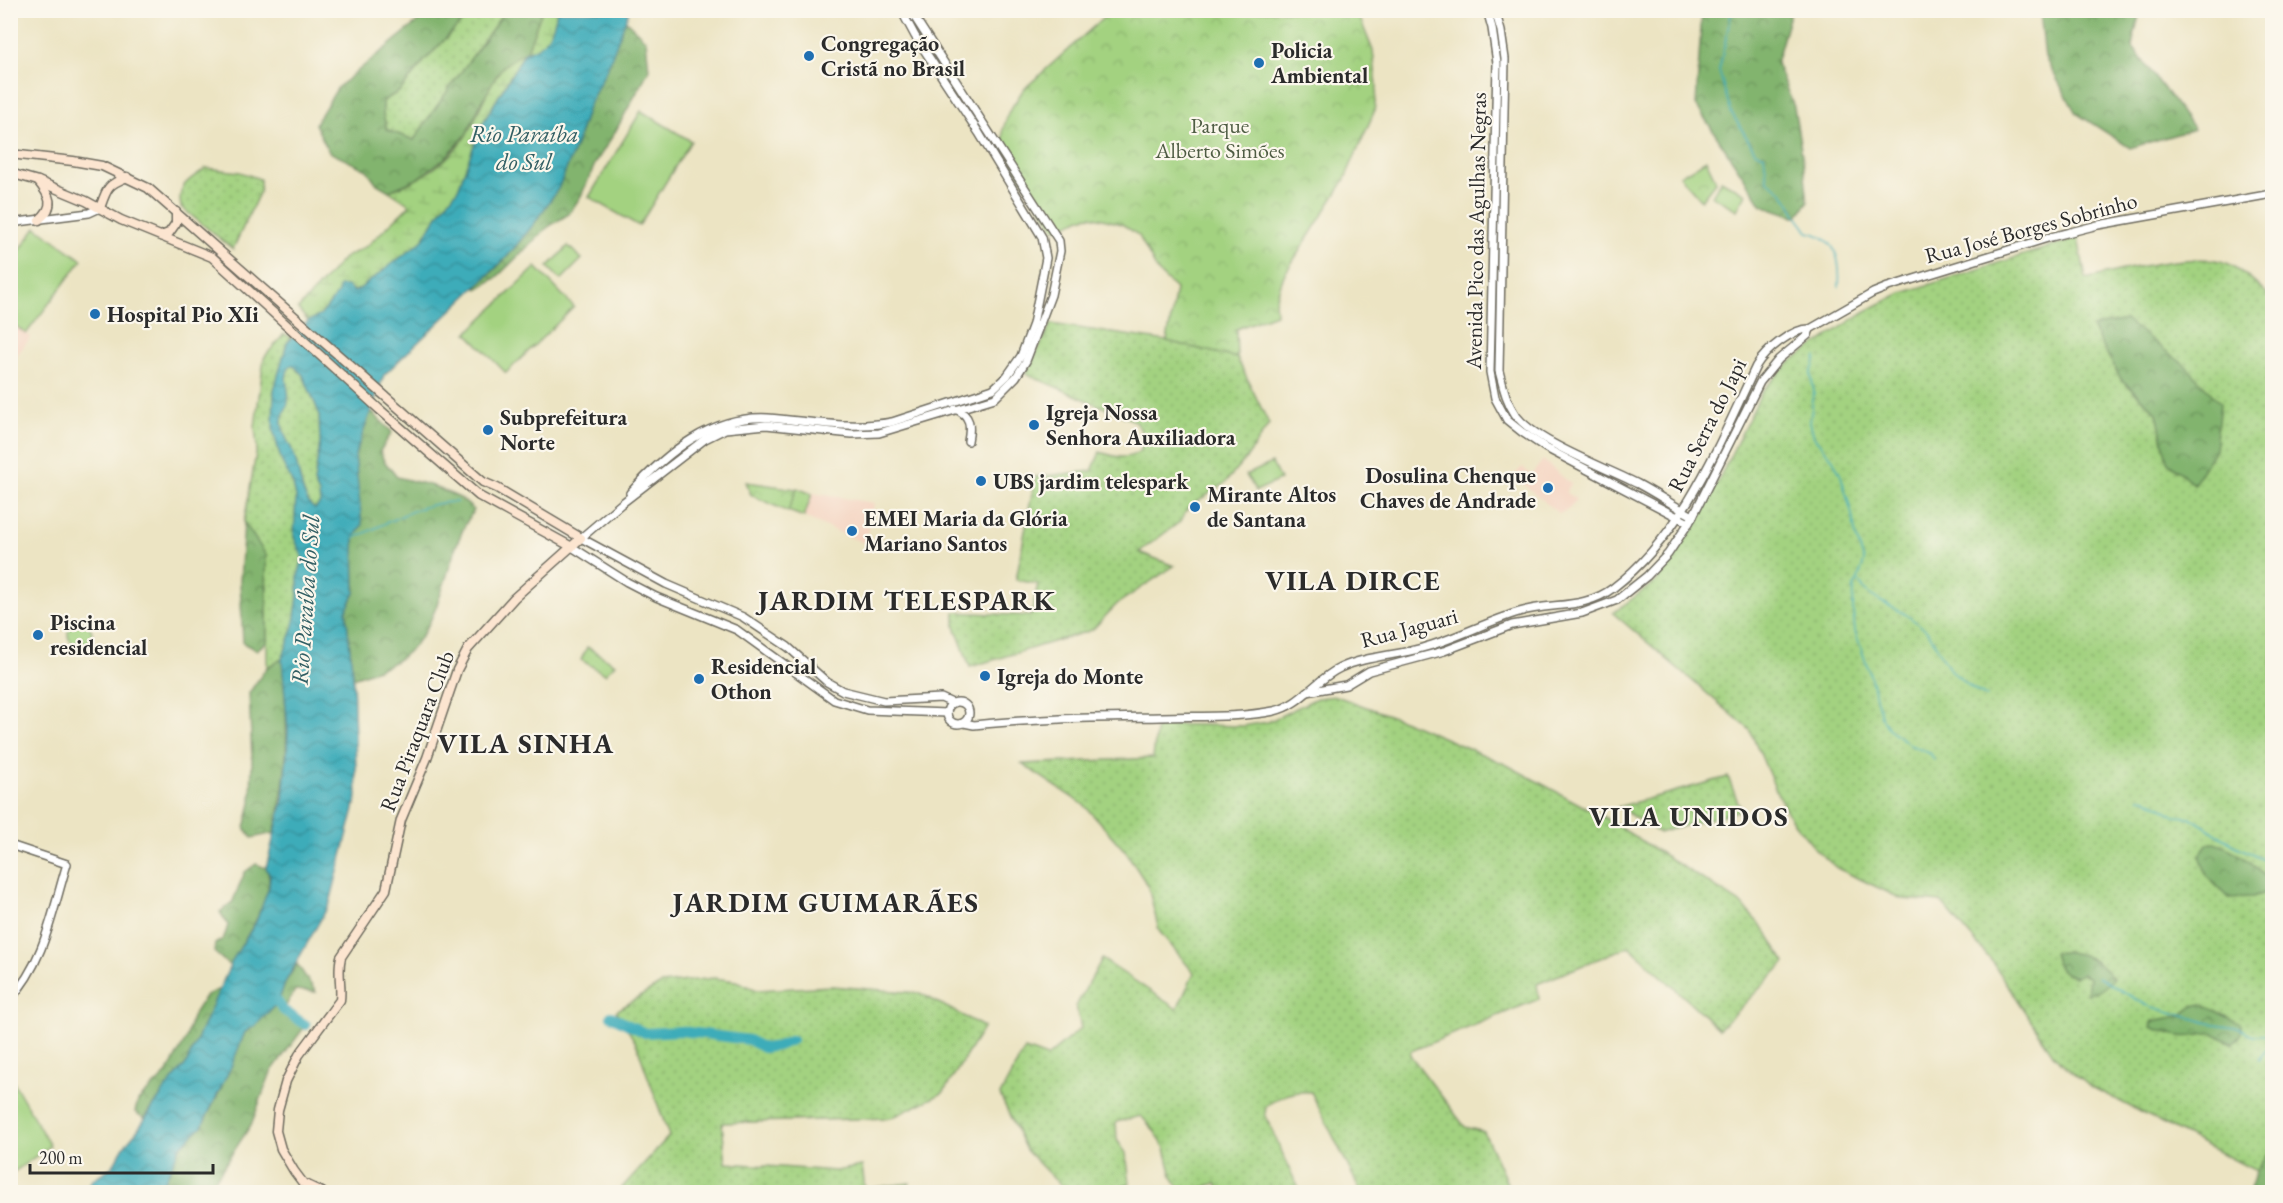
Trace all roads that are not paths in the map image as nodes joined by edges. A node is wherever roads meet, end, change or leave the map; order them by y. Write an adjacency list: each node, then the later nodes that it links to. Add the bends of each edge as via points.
1 (901, 10): 16 (street)
2 (910, 10): 14 (street)
3 (1487, 10): 26 (street, Avenida Pico das Agulhas Negras, via 1497,63 1490,372 1495,398 1507,420 1546,448)
4 (1495, 10): 24 (street, Avenida Pico das Agulhas Negras, via 1505,75 1499,371 1505,394 1525,425)
5 (10, 154): 7 (main road, via 102,166)
6 (10, 173): 8 (main road)
7 (127, 177): 10 (main road, via 105,190); 11 (main road, via 148,188)
8 (38, 181): 10 (main road); 12 (main road, via 50,203)
9 (2272, 194): 20 (street, Rua José Borges Sobrinho, via 2051,237 1888,286)
10 (100, 208): 12 (street); 15 (main road)
11 (176, 212): 15 (main road, via 176,223 169,233); 19 (main road)
12 (39, 220): 13 (street)
13 (10, 223)
14 (1053, 231): 16 (street); 18 (street, via 1059,241)
15 (159, 236): 19 (main road, via 212,257)
16 (1042, 237): 17 (street)
17 (1046, 258): 18 (street); 23 (street, via 1033,324 1021,356 993,388 876,425 766,418 722,423 701,432 645,475)
18 (1059, 258): 21 (street, via 1051,295 1016,377 995,398)
19 (241, 275): 28 (main road, via 254,280 483,482); 29 (main road, via 379,409 479,496)
20 (1810, 329): 24 (street, Rua Serra do Japi, via 1803,329 1763,354); 25 (street, Rua Serra do Japi, via 1768,369)
21 (955, 409): 22 (street, via 964,412 970,422); 23 (street, via 879,433 766,425 725,429 705,439)
22 (968, 441)
23 (621, 504): 28 (street)
24 (1683, 511): 25 (street, Avenida Pico das Agulhas Negras); 26 (street, Rua Serra do Japi)
25 (1693, 516): 27 (street, Rua Serra do Japi)
26 (1679, 518): 27 (street, Avenida Pico das Agulhas Negras); 30 (street, Rua Serra do Japi, via 1646,560 1612,589)
27 (1689, 523): 31 (street, Rua Serra do Japi, via 1668,554 1617,600)
28 (581, 538): 29 (main road, Rua Piraquara Club); 32 (street, via 666,585 743,617)
29 (572, 547): 33 (street, via 656,597 737,630); 48 (main road, Rua Piraquara Club, via 514,598 468,649 457,670 428,758 401,820 386,890 341,957 340,1000 299,1055 286,1081 276,1131 281,1149)
30 (1562, 607): 35 (street, Rua Jaguari, via 1520,611 1424,648)
31 (1565, 616): 38 (street, Rua Jaguari, via 1522,623)
32 (788, 647): 33 (street, via 786,656); 34 (street)
33 (778, 659): 37 (street)
34 (804, 662): 37 (street, via 798,664); 41 (street, via 827,682 865,698 941,698)
35 (1356, 662): 36 (street, Rua Jaguari); 38 (street)
36 (1340, 668): 39 (street, via 1341,680); 40 (street, Rua Jaguari)
37 (795, 672): 42 (street, via 823,693 852,707)
38 (1363, 674): 39 (street, Rua Jaguari)
39 (1346, 685): 40 (street, Rua Jaguari)
40 (1307, 692): 45 (street, Rua Jaguari, via 1277,710 1242,715)
41 (952, 703): 42 (street); 43 (street, via 960,701 969,707)
42 (947, 713): 44 (street, via 950,720)
43 (970, 715): 44 (street); 45 (street, Rua Jaguari)
44 (964, 723): 45 (street, Rua Jaguari)
45 (993, 723)
46 (10, 845): 47 (street, via 66,864 47,932 28,975)
47 (10, 999)
48 (303, 1183): 49 (main road); 50 (main road)
49 (308, 1192)
50 (321, 1192)

